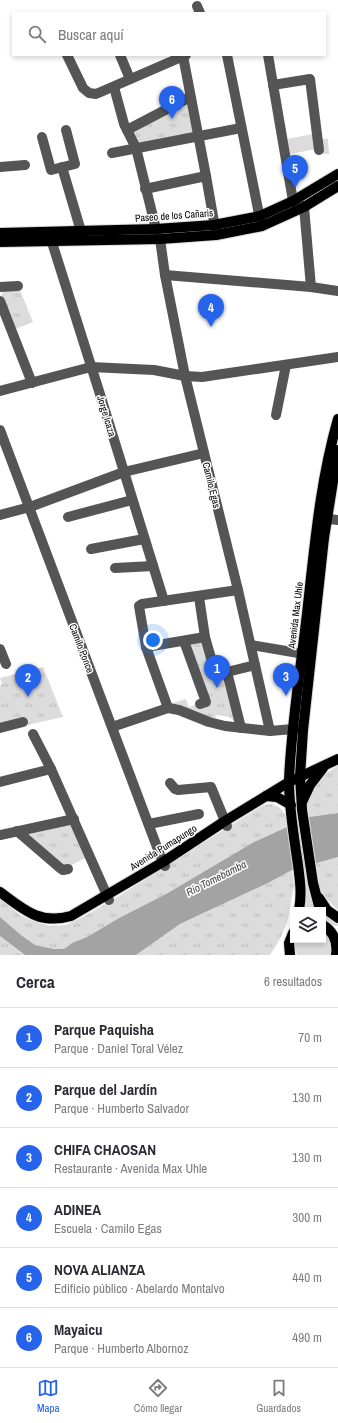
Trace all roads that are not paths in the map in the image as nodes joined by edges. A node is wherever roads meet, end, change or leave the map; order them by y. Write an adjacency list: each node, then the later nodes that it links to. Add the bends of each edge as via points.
1 (67, 56): 8 (street, via 86,92 96,94)
2 (120, 56): 6 (street)
3 (184, 56): 6 (street); 9 (street)
4 (227, 56): 10 (street)
5 (268, 56): 7 (street)
6 (130, 79): 8 (street)
7 (273, 85): 16 (street, via 310,79); 25 (street)
8 (114, 87): 12 (street, Camilo Egas)
9 (190, 97): 12 (street); 13 (street)
10 (241, 128): 13 (street); 27 (street)
11 (66, 130): 20 (street, via 75,164)
12 (127, 130): 15 (street, Camilo Egas)
13 (198, 136): 15 (street); 22 (street)
14 (42, 137): 20 (street, via 51,170)
15 (136, 148): 17 (street); 24 (street, Camilo Egas)
16 (318, 150)
17 (112, 153)
18 (25, 165): 19 (street)
19 (0, 167)
20 (62, 168): 33 (street)
21 (338, 174): 25 (main road, Paseo de los Cañaris)
22 (206, 176): 24 (street); 28 (street)
23 (338, 186): 26 (main road, Paseo de los Cañaris)
24 (146, 189): 29 (street, Camilo Egas)
25 (293, 201): 26 (street); 27 (main road, Paseo de los Cañaris)
26 (304, 207): 27 (main road, Paseo de los Cañaris); 39 (street)
27 (261, 221): 28 (main road, Paseo de los Cañaris); 31 (main road, Paseo de los Cañaris)
28 (214, 225): 29 (main road, Paseo de los Cañaris); 31 (street)
29 (156, 229): 33 (main road, Paseo de los Cañaris); 34 (street, Camilo Egas)
30 (0, 233): 32 (main road, Paseo de los Cañaris)
31 (216, 235): 34 (main road, Paseo de los Cañaris)
32 (50, 236): 33 (main road, Paseo de los Cañaris); 35 (main road, Paseo de los Cañaris); 44 (street, Jorge Icaza)
33 (83, 236): 34 (main road, Paseo de los Cañaris)
34 (160, 239): 36 (street, Camilo Egas)
35 (0, 242)
36 (165, 275): 39 (street); 45 (street, Camilo Egas)
37 (18, 286): 38 (street)
38 (0, 287)
39 (310, 287): 40 (street)
40 (338, 291)
41 (0, 300): 46 (street)
42 (338, 357): 43 (street)
43 (286, 365): 45 (street, via 202,377); 48 (street)
44 (91, 368): 45 (street, via 154,370); 46 (street); 53 (street, Jorge Icaza)
45 (185, 376): 52 (street, Camilo Egas)
46 (32, 383): 47 (street)
47 (0, 391)
48 (276, 415)
49 (337, 425): 58 (main road, Avenida Max Uhle, via 329,452)
50 (0, 430): 55 (street, Camilo Ponce)
51 (338, 450): 58 (main road, Avenida Max Uhle)
52 (204, 453): 53 (street); 64 (street, Camilo Egas)
53 (124, 472): 54 (street, Jorge Icaza); 55 (street)
54 (132, 500): 57 (street); 60 (street, Jorge Icaza)
55 (30, 507): 56 (street); 79 (street, Camilo Ponce)
56 (0, 515)
57 (68, 517)
58 (322, 518): 59 (street); 72 (main road, Avenida Max Uhle)
59 (338, 520)
60 (144, 539): 61 (street); 62 (street, Jorge Icaza)
61 (91, 549)
62 (153, 566): 63 (street); 66 (street, Jorge Icaza)
63 (115, 568)
64 (238, 590): 65 (street); 69 (street, Camilo Egas)
65 (199, 596): 66 (street); 67 (street)
66 (164, 601): 71 (street, via 139,606)
67 (205, 636): 68 (street); 75 (street, via 213,670 217,673)
68 (184, 641): 71 (street); 76 (street, via 206,702)
69 (251, 645): 72 (street); 74 (street, Camilo Egas)
70 (0, 648): 73 (street)
71 (146, 648): 77 (street)
72 (307, 655): 82 (main road, Avenida Max Uhle)
73 (6, 664)
74 (256, 665): 75 (street); 83 (street, Camilo Egas)
75 (228, 672): 81 (street)
76 (200, 704)
77 (168, 708): 79 (street); 81 (street, via 209,722)
78 (23, 722): 80 (street)
79 (112, 727): 96 (street, Camilo Ponce)
80 (0, 728)
81 (241, 728): 83 (street)
82 (298, 729): 83 (street); 88 (main road, Avenida Max Uhle); 90 (main road, Avenida Max Uhle)
83 (270, 731)
84 (33, 734): 87 (street)
85 (338, 759): 86 (main road, Avenida Pumapungo)
86 (325, 764): 88 (main road, Avenida Pumapungo); 93 (main road)
87 (51, 769): 89 (street); 95 (street)
88 (300, 776): 90 (main road, Avenida Pumapungo); 93 (main road, Avenida Max Uhle)
89 (0, 782)
90 (289, 782): 92 (main road, Avenida Pumapungo); 93 (main road, Avenida Max Uhle)
91 (170, 783): 97 (street, via 178,790 211,787)
92 (266, 796): 93 (main road, via 277,797); 97 (main road, Avenida Pumapungo)
93 (296, 808): 102 (main road, Avenida Max Uhle); 105 (main road, Avenida Max Uhle)
94 (199, 814): 96 (street)
95 (74, 819): 98 (street); 104 (street)
96 (149, 824): 100 (street, Camilo Ponce)
97 (226, 824): 100 (main road, Avenida Pumapungo)
98 (17, 831): 99 (street); 101 (street, via 60,868)
99 (0, 835)
100 (164, 864): 104 (main road, Avenida Pumapungo)
101 (68, 869)
102 (314, 887): 106 (main road, Avenida Max Uhle); 107 (main road, via 327,910)
103 (0, 892): 104 (main road, Avenida Pumapungo, via 22,909 47,919 71,916)
104 (108, 897)
105 (300, 907)
106 (319, 907)
107 (338, 918)
108 (327, 926): 113 (main road, via 337,941)
109 (290, 938): 111 (main road)
110 (291, 943): 112 (main road)
111 (282, 955)
112 (290, 955)
113 (336, 955)

